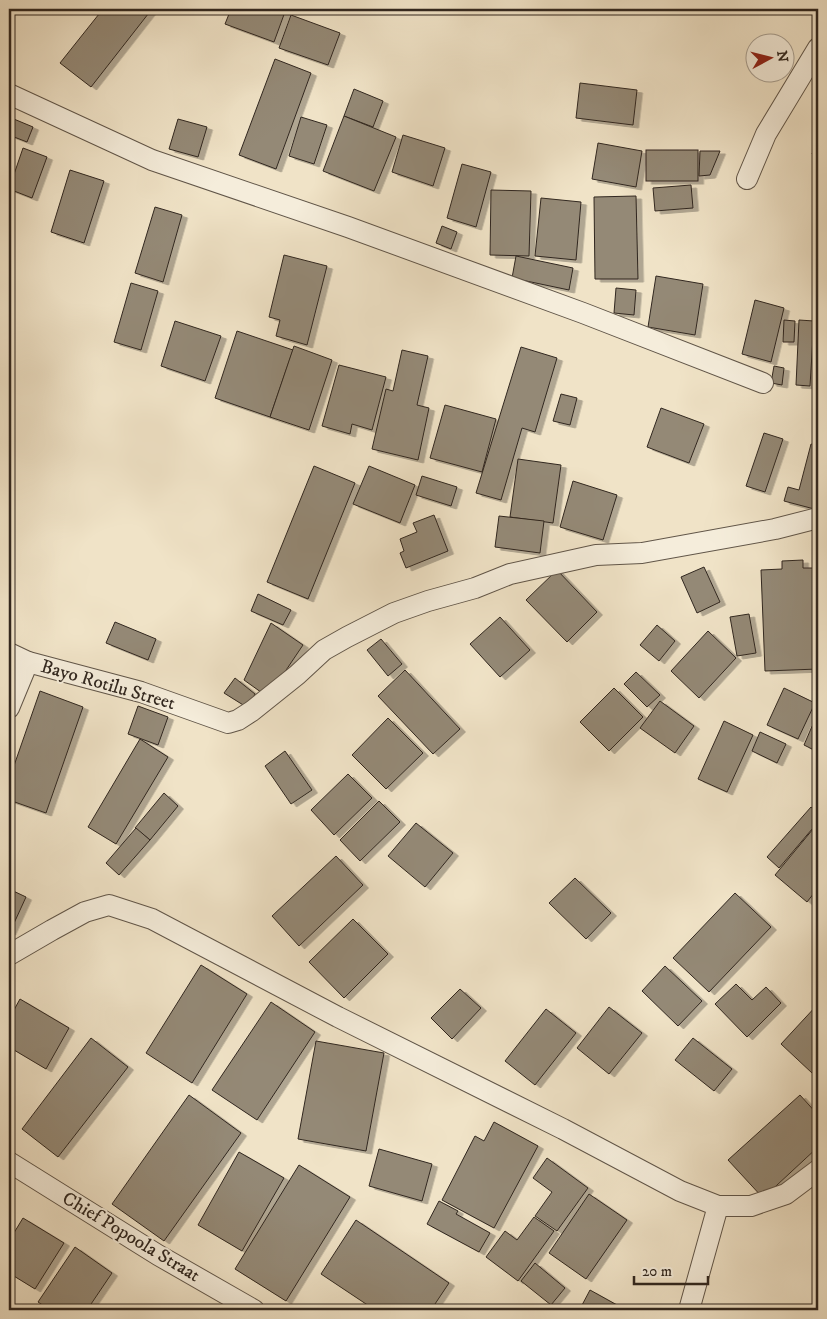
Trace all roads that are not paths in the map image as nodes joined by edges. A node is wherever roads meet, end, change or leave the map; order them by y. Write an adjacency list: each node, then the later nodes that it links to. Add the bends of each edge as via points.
1 (818, 48): 3 (street, via 766,134)
2 (9, 94): 4 (street, via 152,160 348,226)
3 (747, 179)
4 (764, 383)
5 (818, 518): 7 (street, Bayo Rotilu Street, via 775,529 642,553 596,556 510,574 428,601 394,613 324,650 252,711 228,723 141,692)
6 (9, 653): 7 (street, Bayo Rotilu Street)
7 (28, 662): 8 (street)
8 (9, 708)
9 (9, 955): 12 (street, via 85,912 109,904 152,919 680,1191)
10 (9, 1162): 13 (street, Chief Popoola Straat, via 158,1255)
11 (818, 1170): 12 (street, via 786,1194 751,1206)
12 (718, 1206): 14 (street)
13 (254, 1310)
14 (689, 1310)

